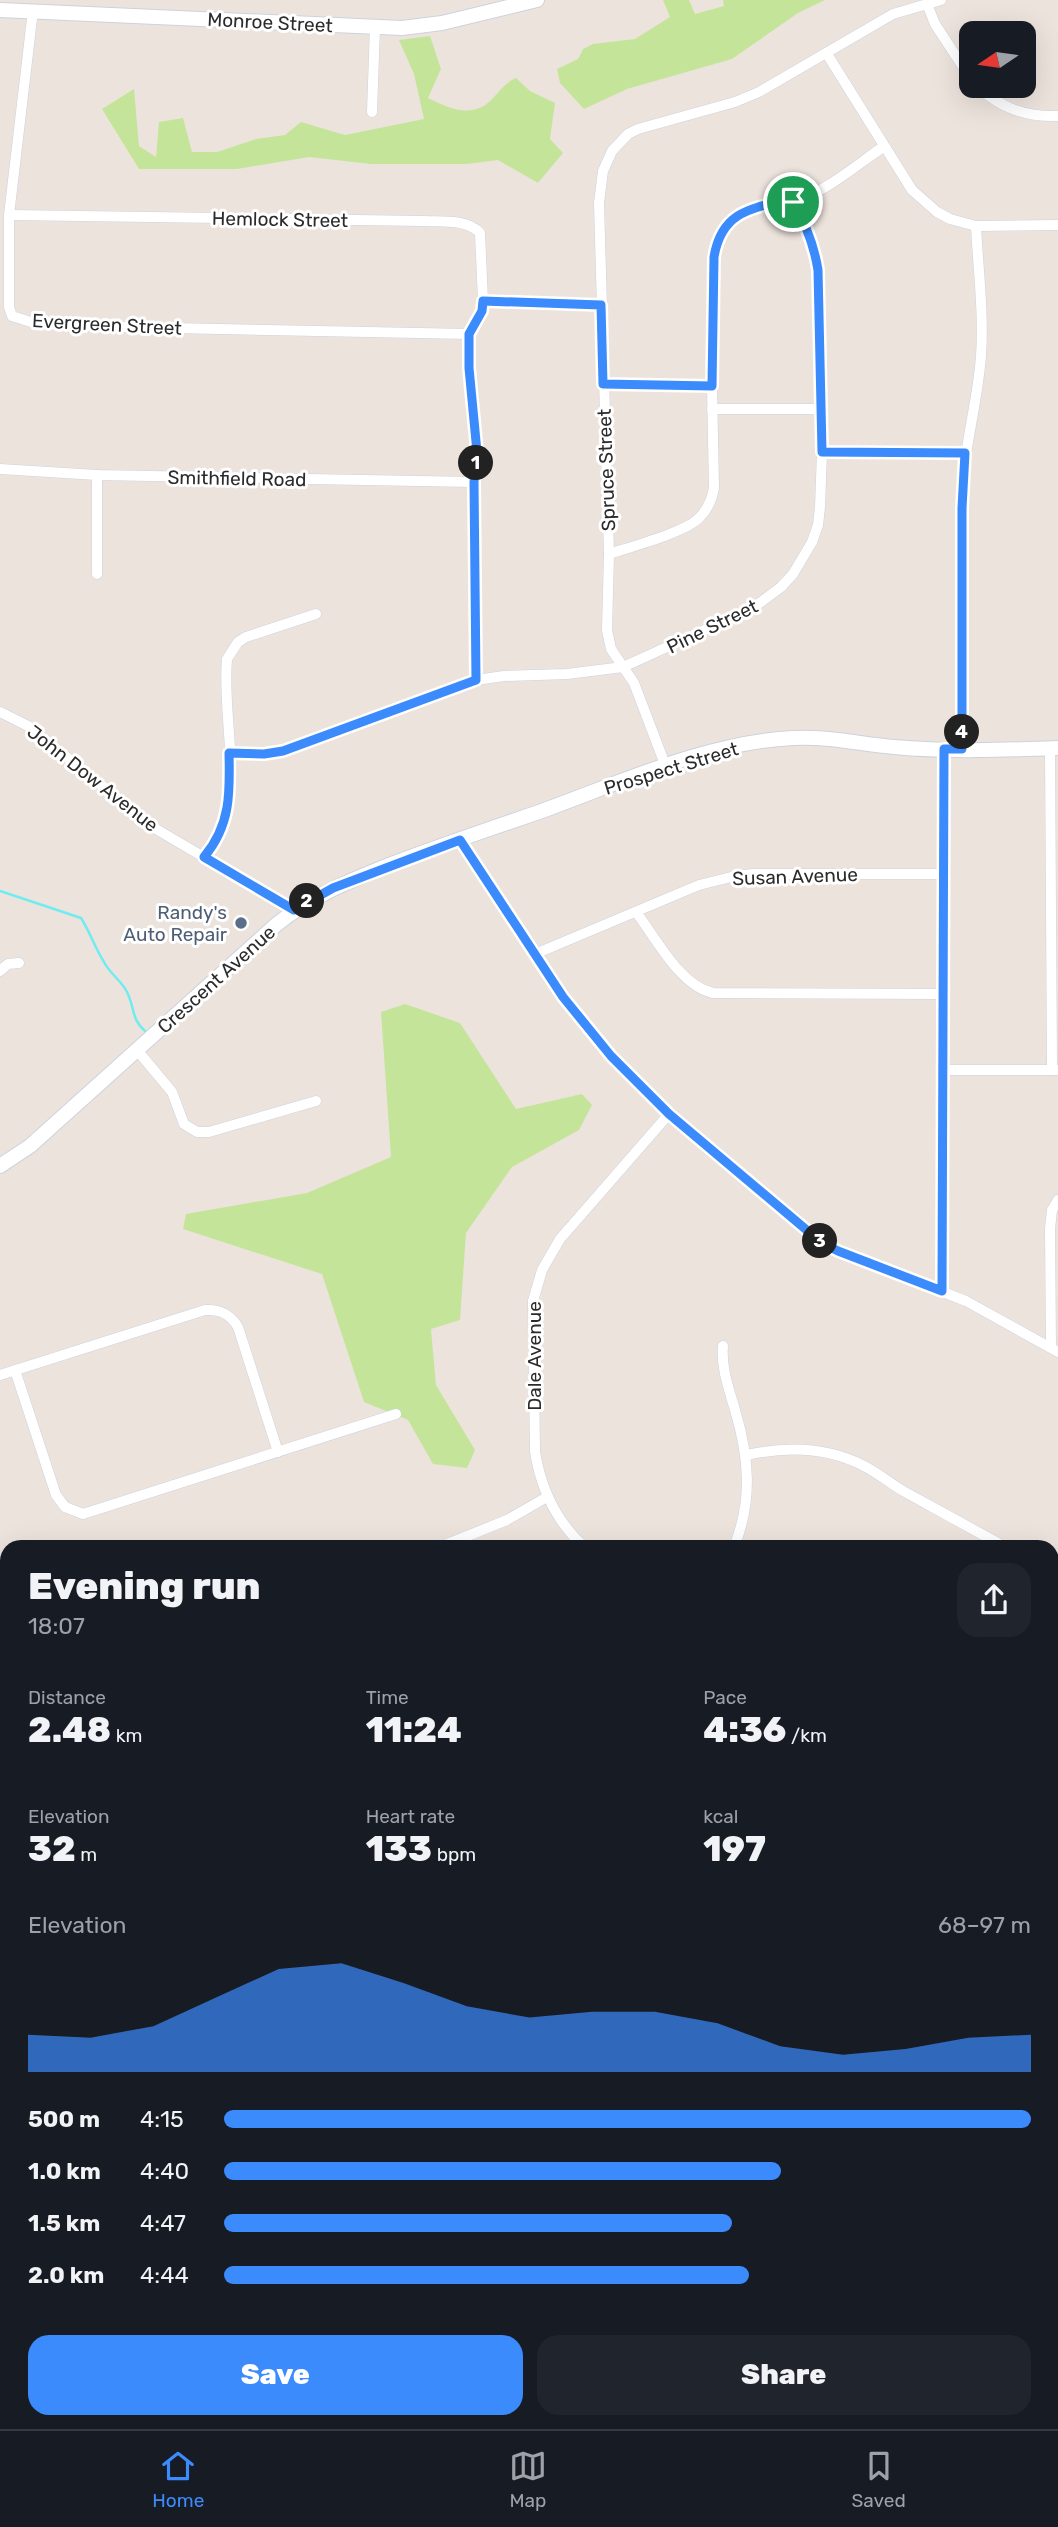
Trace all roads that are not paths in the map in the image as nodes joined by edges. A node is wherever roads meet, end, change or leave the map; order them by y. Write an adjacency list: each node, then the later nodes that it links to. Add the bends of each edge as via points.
1 (537, 0): 6 (main road, Monroe Street, via 442,23)
2 (941, 0): 3 (street, Spruce Street)
3 (928, 4): 7 (street, Spruce Street, via 893,15); 8 (street)
4 (0, 10): 5 (main road, Monroe Street)
5 (33, 10): 6 (main road, Monroe Street); 14 (street, Evergreen Street)
6 (375, 27): 10 (street)
7 (827, 54): 12 (street); 18 (street, Spruce Street, via 759,92 638,129 618,142 600,185)
8 (959, 61)
9 (990, 98): 11 (street, via 1038,117)
10 (372, 112)
11 (1058, 116)
12 (883, 147): 13 (street); 16 (street, via 927,204 950,219)
13 (793, 202): 21 (street, via 743,212 719,237 714,257); 23 (street, Pine Street, via 814,245 818,270)
14 (9, 215): 17 (street, Hemlock Street, via 467,224 480,233); 19 (street, Evergreen Street, via 9,307 12,316 21,320 74,326)
15 (1058, 225): 16 (street)
16 (976, 226): 25 (street, via 981,352)
17 (483, 301): 18 (street); 19 (street)
18 (601, 305): 20 (street, Spruce Street)
19 (469, 334): 28 (street, via 477,452)
20 (603, 384): 21 (street); 29 (street, Spruce Street)
21 (712, 386): 22 (street)
22 (712, 408): 23 (street); 29 (street, via 714,488 708,507 687,526)
23 (821, 409): 24 (street, Pine Street)
24 (822, 452): 25 (street); 32 (street, Pine Street, via 818,525 803,559 781,587 753,608)
25 (965, 453): 37 (street)
26 (0, 469): 27 (street, Smithfield Road)
27 (97, 475): 28 (street, Smithfield Road); 30 (street)
28 (474, 482): 33 (street)
29 (608, 555): 32 (street, Spruce Street, via 607,630 611,649)
30 (97, 574)
31 (316, 614): 38 (street, via 246,636 231,650 226,669)
32 (623, 667): 33 (street, Pine Street); 39 (street, Spruce Street, via 634,683)
33 (476, 680): 38 (street, Pine Street, via 283,751)
34 (0, 712): 41 (street, John Dow Avenue, via 28,726 140,818)
35 (1054, 748): 37 (main road, Prospect Street); 51 (street)
36 (944, 749): 37 (main road, Prospect Street); 39 (main road, Prospect Street, via 793,738 725,749); 42 (street)
37 (962, 749)
38 (229, 753): 41 (street, via 229,806 219,836)
39 (666, 767): 40 (main road, Prospect Street)
40 (460, 840): 43 (main road, Crescent Avenue, via 333,888); 45 (street)
41 (204, 857): 43 (street, John Dow Avenue)
42 (944, 874): 44 (street, Susan Avenue, via 735,876 699,885); 48 (street)
43 (294, 910): 49 (main road, Crescent Avenue)
44 (636, 912): 45 (street, Susan Avenue); 48 (street, via 686,979 704,991)
45 (535, 954): 53 (street, via 586,1027)
46 (19, 963): 47 (street)
47 (0, 971)
48 (944, 994): 50 (street)
49 (137, 1050): 52 (street, via 172,1092 184,1124 197,1132); 54 (main road, Crescent Avenue, via 30,1146)
50 (943, 1070): 51 (street); 56 (street)
51 (1055, 1070)
52 (316, 1101)
53 (669, 1114): 56 (street, via 822,1243); 64 (street, Dale Avenue, via 560,1239 536,1286 534,1452)
54 (0, 1166)
55 (1058, 1200): 58 (street, via 1050,1229)
56 (942, 1291): 58 (street)
57 (723, 1346): 63 (street, via 725,1375)
58 (1055, 1350)
59 (15, 1370): 60 (street); 62 (street, via 214,1310 228,1315 238,1328); 62 (street, via 56,1495 65,1507 83,1514)
60 (0, 1375)
61 (396, 1414): 62 (street)
62 (278, 1452)
63 (747, 1455): 67 (street, via 746,1499); 68 (street, via 786,1449 823,1452 863,1465)
64 (547, 1497): 65 (street); 66 (street, Dale Avenue)
65 (457, 1540)
66 (577, 1540)
67 (736, 1540)
68 (993, 1540)

